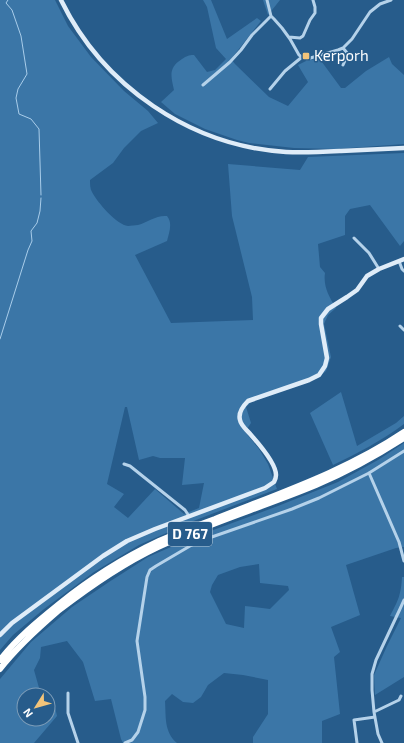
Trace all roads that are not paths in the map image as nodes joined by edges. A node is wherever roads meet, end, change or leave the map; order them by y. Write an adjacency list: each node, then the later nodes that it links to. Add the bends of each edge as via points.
1 (61, 0): 12 (street, via 83,38 113,73 136,94 190,128 239,144 285,152)
2 (267, 0): 5 (street)
3 (313, 0): 6 (street, via 315,13 303,36)
4 (391, 0): 7 (street, via 370,12)
5 (271, 16): 6 (street); 10 (street, via 230,62)
6 (289, 37): 8 (street)
7 (343, 48): 8 (street, via 307,59); 9 (street, via 348,54)
8 (302, 57): 11 (street, via 285,71)
9 (343, 65)
10 (203, 85)
11 (270, 89)
12 (404, 148)
13 (354, 238): 15 (street)
14 (402, 260): 15 (street); 16 (street)
15 (379, 269): 24 (street, D 767, via 367,276 357,290 328,310 321,318 327,358 319,375 248,401 242,407 240,421 270,460 275,470 274,482 265,488)
16 (404, 270)
17 (400, 326): 18 (street)
18 (404, 330)
19 (404, 432): 28 (highway, D 767, via 334,471 173,535 125,559 87,583 44,616 17,640)
20 (404, 438): 29 (highway, D 767, via 365,462 330,479 172,541 130,562 54,615 23,642)
21 (404, 450): 23 (street)
22 (124, 464): 24 (street, via 130,466 185,510)
23 (369, 473): 25 (street, via 399,542); 35 (street, via 292,509 206,539 150,570 146,577 137,641 145,710 138,732 132,740)
24 (189, 516): 27 (street, D 767, via 127,541 103,556 12,623)
25 (404, 561)
26 (404, 600): 32 (street, via 372,674)
27 (0, 635)
28 (0, 660)
29 (0, 669)
30 (68, 693): 34 (street, via 68,713)
31 (401, 696): 32 (street, via 399,700)
32 (374, 712): 33 (street)
33 (375, 717): 36 (street, via 354,720); 37 (street)
34 (78, 743)
35 (125, 743)
36 (357, 743)
37 (382, 743)

